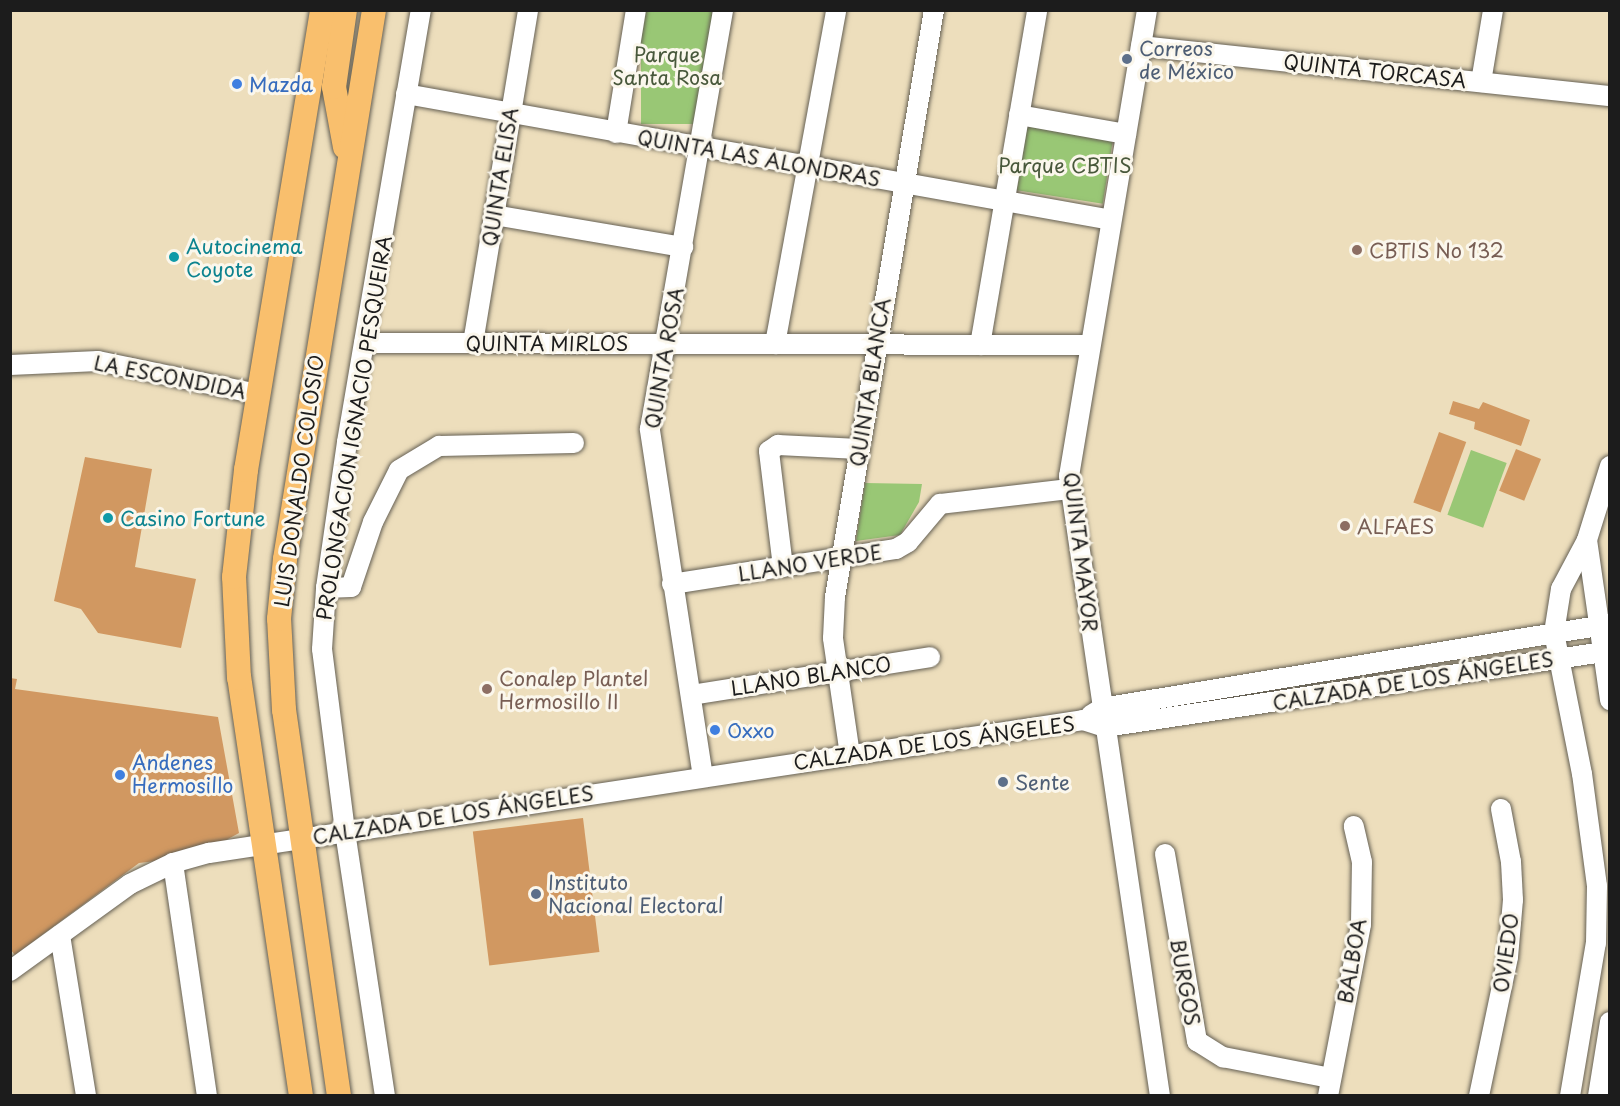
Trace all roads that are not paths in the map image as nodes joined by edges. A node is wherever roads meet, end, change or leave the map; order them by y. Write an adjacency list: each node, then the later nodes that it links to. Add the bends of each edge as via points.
1 (322, 10): 37 (main road)
2 (345, 10): 22 (main road, via 334,87)
3 (374, 10): 22 (main road, LUIS DONALDO COLOSIO)
4 (421, 10): 15 (street, PROLONGACION IGNACIO PESQUEIRA)
5 (528, 10): 17 (street, QUINTA ELISA)
6 (636, 10): 19 (street)
7 (723, 10): 21 (street, QUINTA ROSA)
8 (836, 10): 23 (street)
9 (934, 10): 24 (street, QUINTA BLANCA)
10 (1037, 10): 18 (street)
11 (1147, 10): 13 (street, QUINTA MAYOR)
12 (1493, 10): 14 (street)
13 (1141, 46): 14 (street, QUINTA TORCASA); 20 (street, QUINTA MAYOR)
14 (1480, 82): 16 (street, QUINTA TORCASA)
15 (406, 94): 17 (street, QUINTA LAS ALONDRAS); 29 (street, PROLONGACION IGNACIO PESQUEIRA)
16 (1610, 96)
17 (511, 114): 19 (street, QUINTA LAS ALONDRAS); 26 (street, QUINTA ELISA)
18 (1019, 115): 20 (street); 25 (street)
19 (616, 133): 21 (street, QUINTA LAS ALONDRAS)
20 (1126, 134): 27 (street, QUINTA MAYOR)
21 (700, 147): 23 (street, QUINTA LAS ALONDRAS); 28 (street, QUINTA ROSA)
22 (348, 162): 61 (main road, LUIS DONALDO COLOSIO, via 285,559 279,619 284,710)
23 (807, 166): 24 (street, QUINTA LAS ALONDRAS); 32 (street)
24 (903, 183): 25 (street, QUINTA LAS ALONDRAS); 35 (street, QUINTA BLANCA)
25 (1004, 201): 27 (street, QUINTA LAS ALONDRAS); 33 (street)
26 (494, 215): 28 (street); 30 (street, QUINTA ELISA)
27 (1111, 220): 34 (street, QUINTA MAYOR)
28 (683, 247): 31 (street, QUINTA ROSA)
29 (364, 343): 30 (street, QUINTA MIRLOS); 46 (street, PROLONGACION IGNACIO PESQUEIRA)
30 (473, 343): 31 (street, QUINTA MIRLOS)
31 (666, 344): 32 (street, QUINTA MIRLOS); 45 (street, QUINTA ROSA, via 650,441)
32 (775, 344): 35 (street, QUINTA MIRLOS)
33 (980, 345): 34 (street, QUINTA MIRLOS); 35 (street, QUINTA MIRLOS)
34 (1090, 345): 41 (street, QUINTA MAYOR, via 1069,465)
35 (875, 346): 39 (street, QUINTA BLANCA)
36 (10, 365): 37 (street, LA ESCONDIDA, via 98,360)
37 (258, 394): 62 (main road, via 238,529 234,629)
38 (574, 443): 46 (street, via 439,446 399,470 373,522 351,587)
39 (859, 449): 43 (street, QUINTA BLANCA); 44 (street, via 778,445 769,452)
40 (1610, 466): 42 (street)
41 (1070, 489): 43 (street, LLANO VERDE, via 940,504 902,546); 55 (street, QUINTA MAYOR)
42 (1587, 540): 47 (street); 48 (street, via 1562,589)
43 (840, 560): 44 (street, LLANO VERDE); 52 (street, QUINTA BLANCA, via 833,615)
44 (783, 567): 45 (street, LLANO VERDE)
45 (672, 584): 53 (street, QUINTA ROSA)
46 (326, 588): 60 (street, PROLONGACION IGNACIO PESQUEIRA, via 324,680)
47 (1605, 625): 48 (street, CALZADA DE LOS ÁNGELES); 49 (street)
48 (1554, 633): 51 (street); 55 (street, CALZADA DE LOS ÁNGELES)
49 (1606, 652): 51 (street, CALZADA DE LOS ÁNGELES); 54 (street)
50 (930, 657): 52 (street, LLANO BLANCO)
51 (1557, 659): 55 (street, CALZADA DE LOS ÁNGELES); 76 (street, via 1582,774 1597,886 1596,943)
52 (838, 671): 53 (street, LLANO BLANCO); 56 (street, QUINTA BLANCA)
53 (692, 695): 57 (street, QUINTA ROSA)
54 (1610, 700)
55 (1103, 718): 56 (street, CALZADA DE LOS ÁNGELES); 74 (street, QUINTA MAYOR)
56 (850, 755): 57 (street, CALZADA DE LOS ÁNGELES)
57 (703, 777): 60 (street, CALZADA DE LOS ÁNGELES)
58 (1500, 809): 75 (street, OVIEDO, via 1511,862 1513,900 1508,957)
59 (1354, 826): 68 (street, BALBOA, via 1362,862 1361,924)
60 (345, 831): 61 (street, CALZADA DE LOS ÁNGELES); 73 (street, PROLONGACION IGNACIO PESQUEIRA)
61 (301, 838): 62 (street, CALZADA DE LOS ÁNGELES); 72 (main road, LUIS DONALDO COLOSIO)
62 (263, 843): 64 (street, CALZADA DE LOS ÁNGELES); 71 (main road)
63 (1165, 854): 68 (street, BURGOS, via 1197,1041 1223,1057)
64 (173, 863): 65 (street, CALZADA DE LOS ÁNGELES, via 130,884); 70 (street)
65 (60, 935): 66 (street, CALZADA DE LOS ÁNGELES); 69 (street)
66 (10, 971)
67 (1610, 1022): 77 (street)
68 (1329, 1087)
69 (86, 1095)
70 (207, 1095)
71 (301, 1095)
72 (339, 1095)
73 (385, 1095)
74 (1160, 1095)
75 (1479, 1095)
76 (1571, 1095)
77 (1598, 1095)

